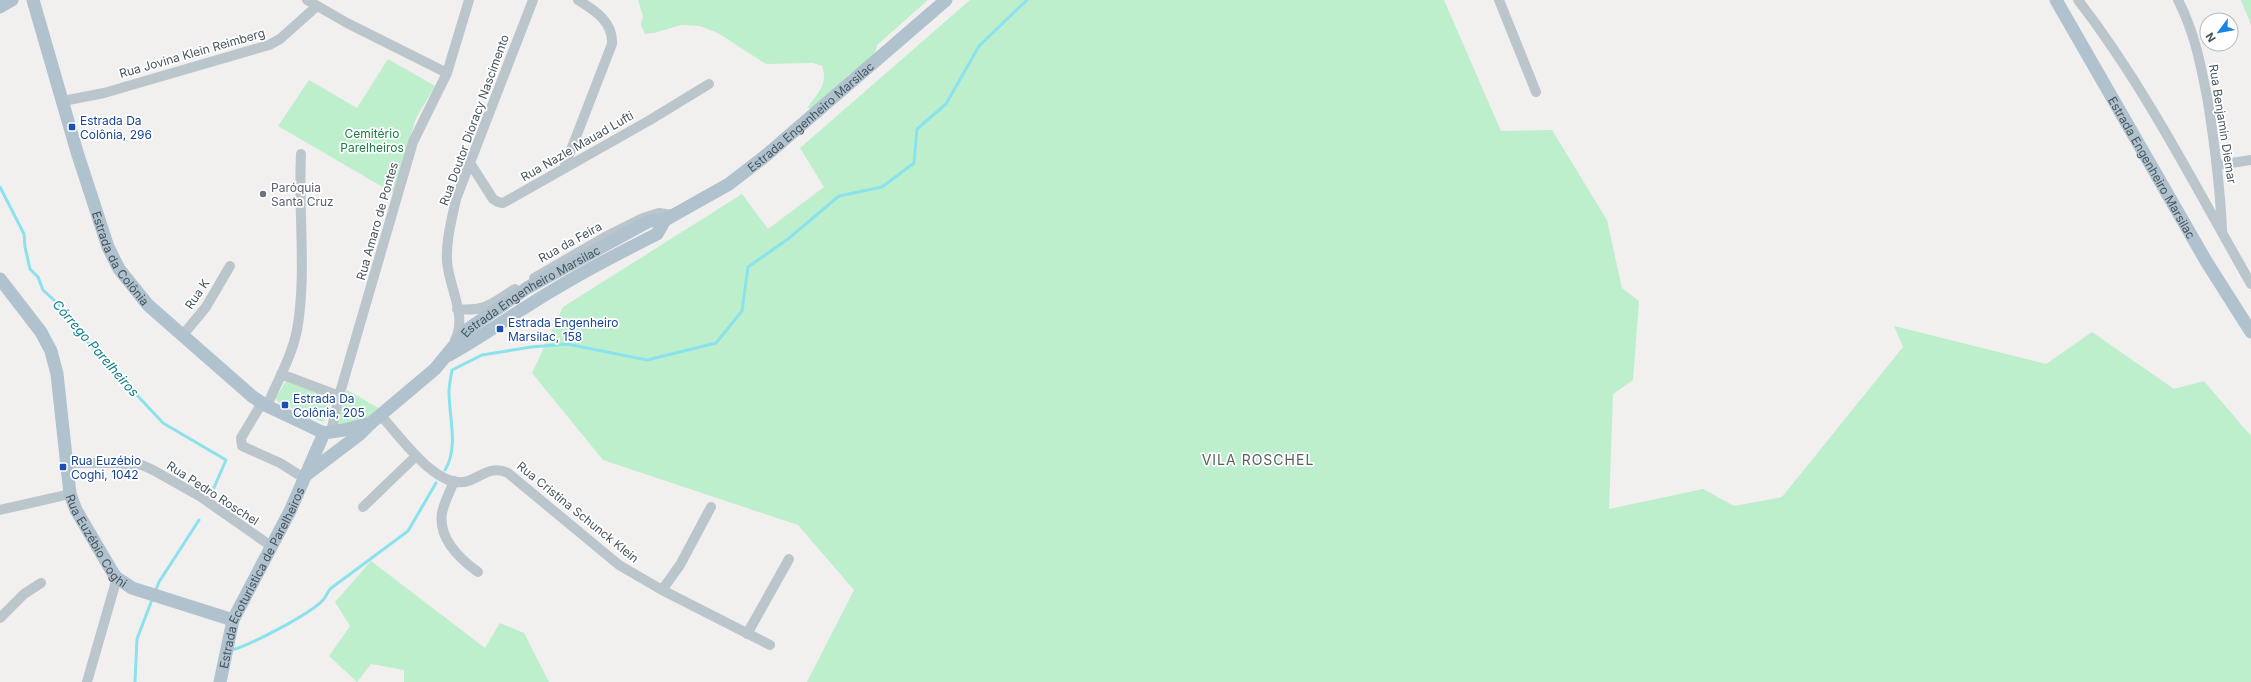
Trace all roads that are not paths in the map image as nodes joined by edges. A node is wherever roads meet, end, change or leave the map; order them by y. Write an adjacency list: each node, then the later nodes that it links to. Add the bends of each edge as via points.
1 (12, 0): 13 (main road)
2 (33, 0): 17 (main road, Estrada da Colônia)
3 (307, 0): 12 (street)
4 (469, 0): 14 (street, Rua Amaro de Pontes)
5 (533, 0): 20 (street, Rua Doutor Dioracy Nascimento)
6 (578, 0): 22 (street, via 605,20 610,28 612,44)
7 (946, 0): 23 (main road, Estrada Engenheiro Marsilac, via 764,157 729,184)
8 (1499, 0): 16 (street)
9 (2056, 0): 31 (main road, Estrada Engenheiro Marsilac, via 2206,261)
10 (2078, 0): 24 (street, via 2124,65)
11 (2178, 0): 21 (street, Rua Benjamin Diemar, via 2192,28 2200,57)
12 (317, 6): 14 (street); 17 (street, Rua Jovina Klein Reimberg, via 280,39 269,44 104,93)
13 (0, 7)
14 (447, 73): 36 (street, Rua Amaro de Pontes, via 413,142)
15 (709, 84): 22 (street, Rua Nazle Mauad Lufti)
16 (1536, 92)
17 (63, 101): 33 (main road, Estrada da Colônia, via 108,247 119,269 148,305)
18 (302, 154): 35 (street, via 297,331)
19 (2251, 160): 21 (street)
20 (470, 163): 22 (street, Rua Nazle Mauad Lufti, via 487,192 498,202 510,199); 28 (street, Rua Doutor Dioracy Nascimento, via 456,200 449,233 448,276)
21 (2218, 165): 24 (street, Rua Benjamin Diemar)
22 (564, 168)
23 (669, 218): 29 (main road, Estrada Engenheiro Marsilac, via 649,220); 32 (main road, Estrada Engenheiro Marsilac, via 657,234 557,287)
24 (2222, 233): 27 (street)
25 (230, 266): 33 (street, Rua K, via 206,307)
26 (0, 279): 41 (main road, Rua Euzébio Coghi, via 38,327 51,351 57,374)
27 (2251, 284)
28 (457, 309): 29 (street); 30 (street, Rua Doutor Dioracy Nascimento)
29 (487, 311): 30 (main road, Estrada Engenheiro Marsilac); 32 (main road, via 493,320)
30 (464, 325): 32 (main road, via 474,335); 34 (main road, Estrada Engenheiro Marsilac)
31 (2251, 332)
32 (486, 333): 34 (main road, Estrada Engenheiro Marsilac)
33 (182, 336): 37 (main road, Estrada da Colônia)
34 (449, 355): 38 (main road, Estrada Engenheiro Marsilac)
35 (281, 374): 36 (street); 37 (street)
36 (339, 396): 39 (street, Rua Amaro de Pontes)
37 (264, 404): 39 (main road, Estrada da Colônia); 42 (street, via 241,438 241,444)
38 (376, 419): 39 (main road, Estrada Engenheiro Marsilac, via 344,430); 40 (street); 42 (main road, Estrada Engenheiro Marsilac)
39 (327, 432): 42 (main road, Estrada Ecoturistica de Parelheiros)
40 (416, 456): 43 (street, via 440,475); 45 (street)
41 (68, 463): 44 (main road, Rua Euzébio Coghi); 48 (street, Rua Pedro Roschel, via 142,465 200,497)
42 (308, 473): 48 (main road, Estrada Ecoturistica de Parelheiros)
43 (454, 481): 50 (street, via 442,512 442,529 452,547); 53 (street, Rua Cristina Schunck Klein, via 466,482 492,470 508,472 606,555)
44 (70, 494): 47 (street); 51 (main road, Rua Euzébio Coghi, via 76,510)
45 (363, 507)
46 (711, 507): 53 (street, via 680,565)
47 (0, 510)
48 (271, 546): 55 (main road, Estrada Ecoturistica de Parelheiros)
49 (789, 559): 56 (street)
50 (478, 572)
51 (117, 578): 55 (main road, Rua Euzébio Coghi, via 128,586 152,595); 58 (street)
52 (41, 583): 54 (street, via 24,594)
53 (662, 590): 56 (street, Rua Cristina Schunck Klein)
54 (0, 618)
55 (233, 620): 59 (main road, Estrada Ecoturistica de Parelheiros)
56 (747, 634): 57 (street, Rua Cristina Schunck Klein)
57 (770, 645)
58 (87, 682)
59 (220, 682)

